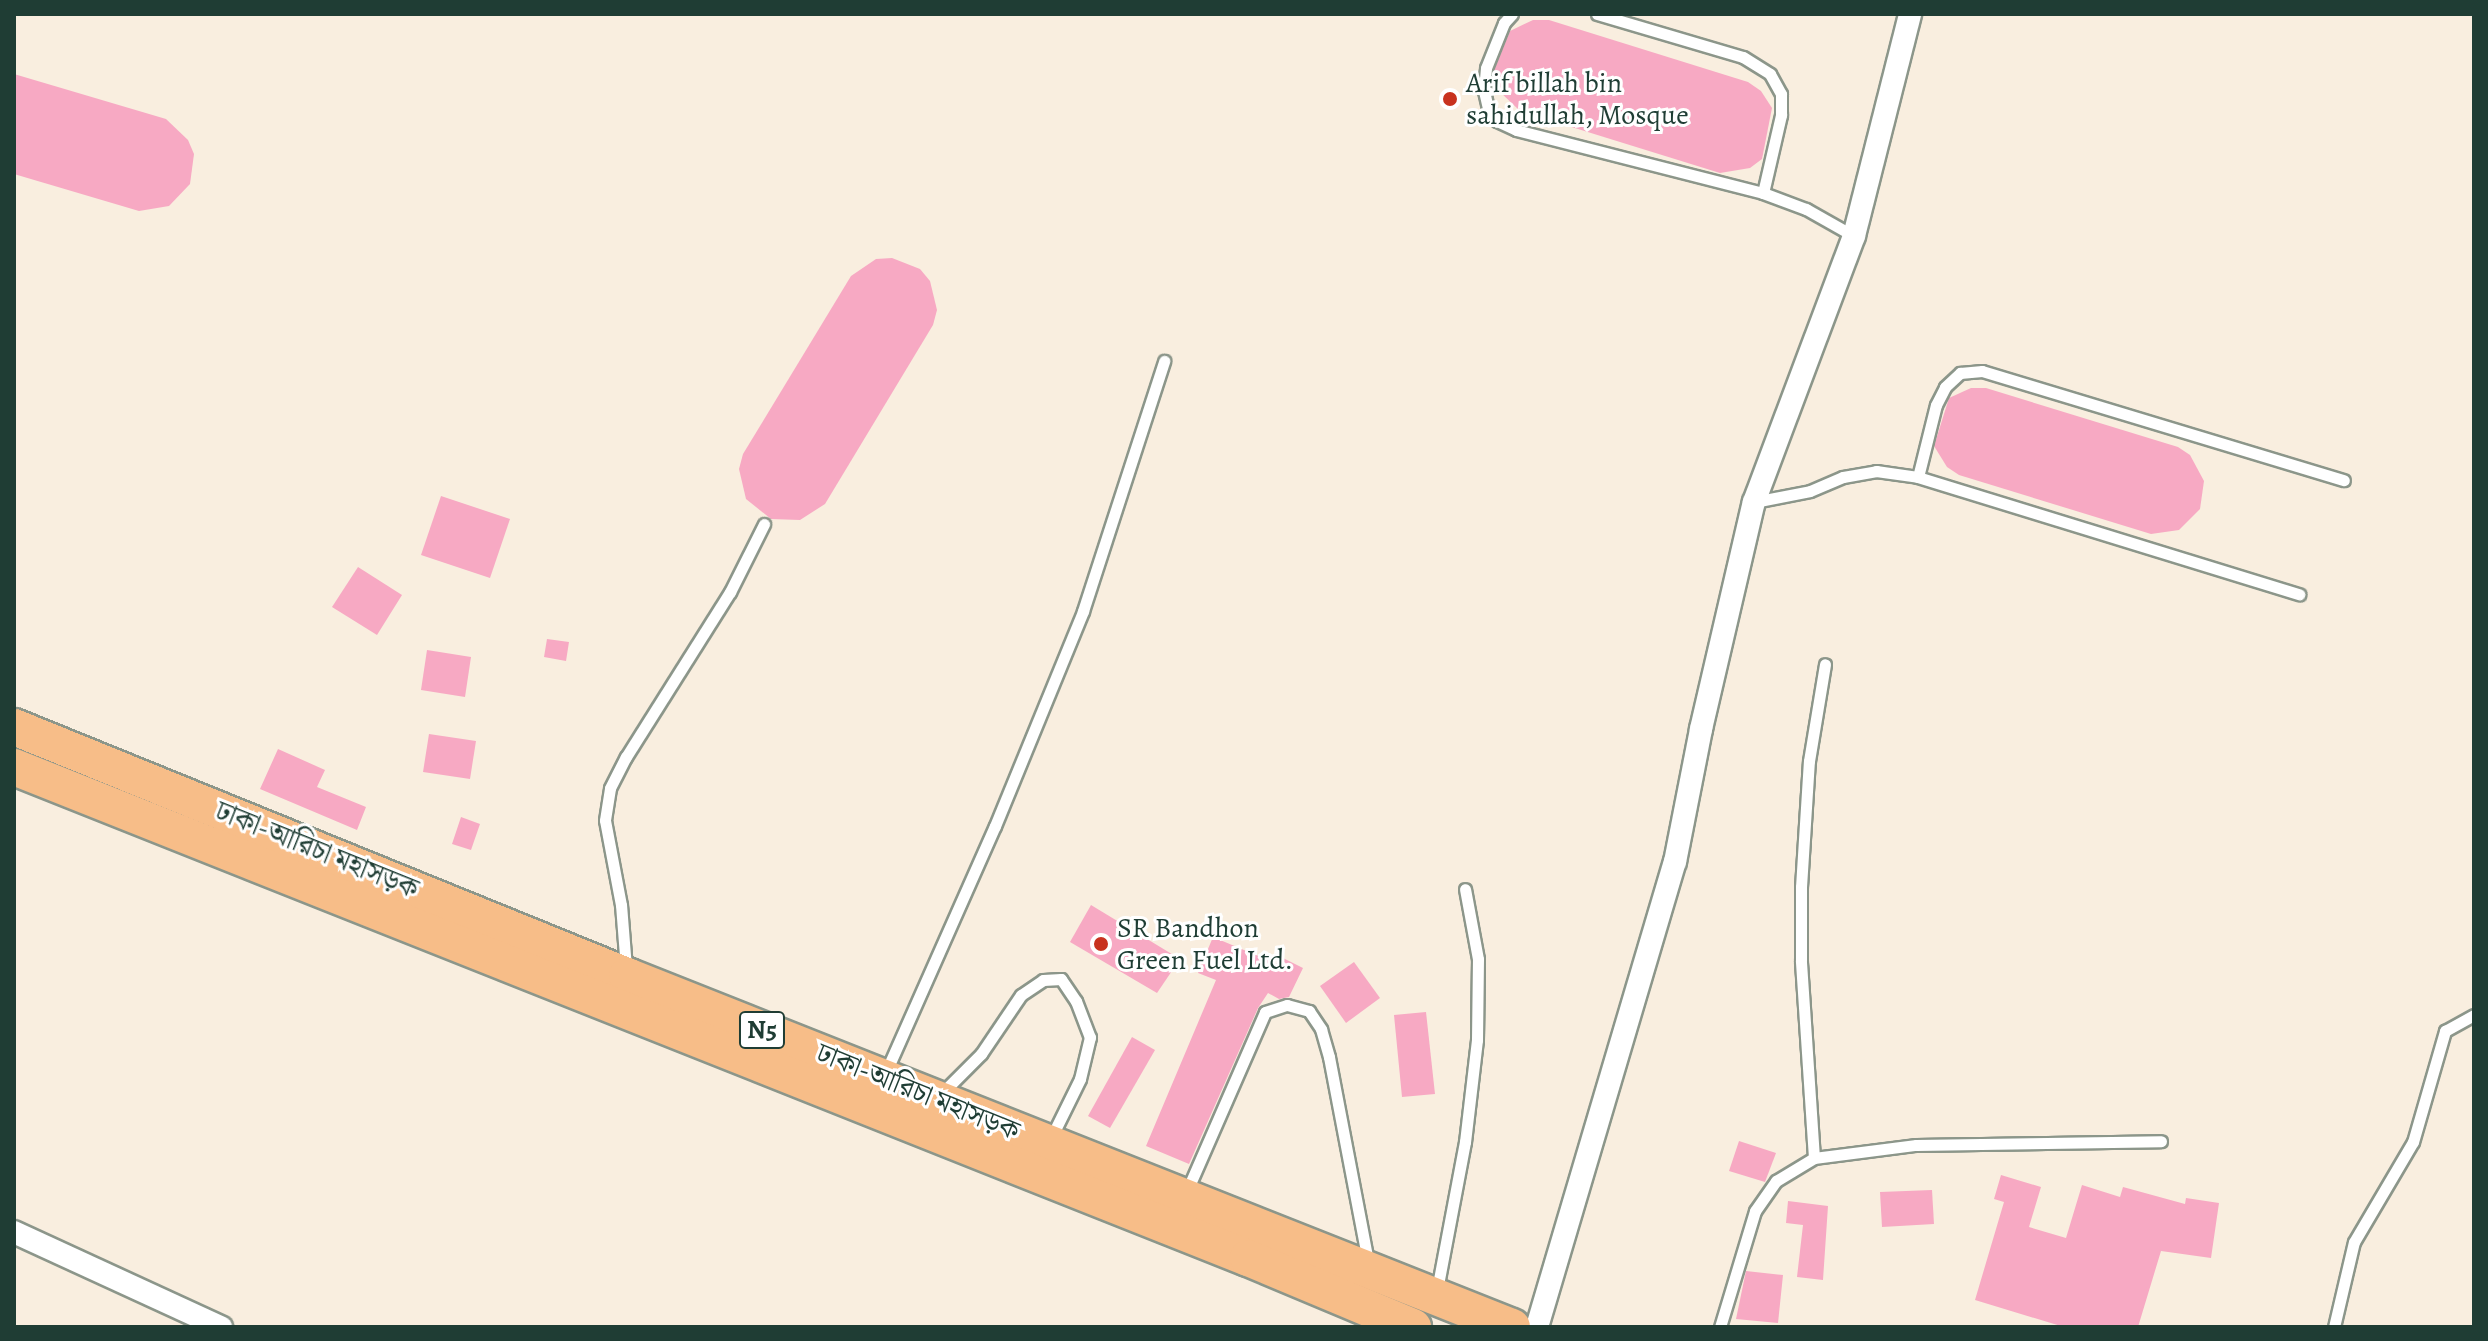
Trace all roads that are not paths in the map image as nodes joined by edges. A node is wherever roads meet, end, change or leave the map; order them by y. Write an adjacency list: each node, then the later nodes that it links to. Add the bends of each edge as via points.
1 (1512, 14): 4 (lane, via 1486,68 1484,91 1497,121)
2 (1597, 14): 4 (lane, via 1743,57 1770,74 1781,94 1781,115)
3 (1910, 14): 5 (street)
4 (1763, 193): 5 (lane)
5 (1854, 236): 9 (street)
6 (1164, 361): 18 (lane, via 1083,611)
7 (1918, 477): 8 (lane, via 1945,387 1960,373 1982,371); 9 (lane, via 1876,471); 11 (lane)
8 (2344, 480)
9 (1754, 502): 30 (street, via 1675,862)
10 (764, 524): 16 (lane, via 730,592 610,788 605,820)
11 (2299, 594)
12 (1825, 664): 22 (lane, via 1809,761 1801,887)
13 (14, 727): 16 (highway, ঢাকা-আরিচা মহাসড়ক / N5)
14 (14, 767): 28 (highway, ঢাকা-আরিচা মহাসড়ক / N5)
15 (1465, 889): 26 (lane, via 1478,959 1477,1040 1465,1142)
16 (627, 976): 18 (highway, ঢাকা-আরিচা মহাসড়ক / N5)
17 (2474, 1015): 32 (lane, via 2445,1031 2413,1142 2354,1242)
18 (884, 1078): 19 (highway, ঢাকা-আরিচা মহাসড়ক / N5)
19 (935, 1099): 21 (highway, ঢাকা-আরিচা মহাসড়ক / N5); 21 (lane, via 968,1071 1021,995 1043,980 1061,979 1090,1037 1080,1079)
20 (2161, 1141): 22 (lane, via 1916,1145)
21 (1048, 1143): 23 (highway, ঢাকা-আরিচা মহাসড়ক / N5)
22 (1814, 1158): 31 (lane, via 1776,1181 1755,1211)
23 (1185, 1197): 25 (highway, ঢাকা-আরিচা মহাসড়ক / N5); 25 (lane, via 1265,1012 1287,1005 1309,1011 1329,1057)
24 (14, 1232): 27 (street)
25 (1370, 1272): 26 (highway, ঢাকা-আরিচা মহাসড়ক / N5)
26 (1435, 1298): 29 (highway, ঢাকা-আরিচা মহাসড়ক / N5)
27 (221, 1327)
28 (1413, 1327)
29 (1512, 1327)
30 (1537, 1327)
31 (1720, 1327)
32 (2334, 1327)

